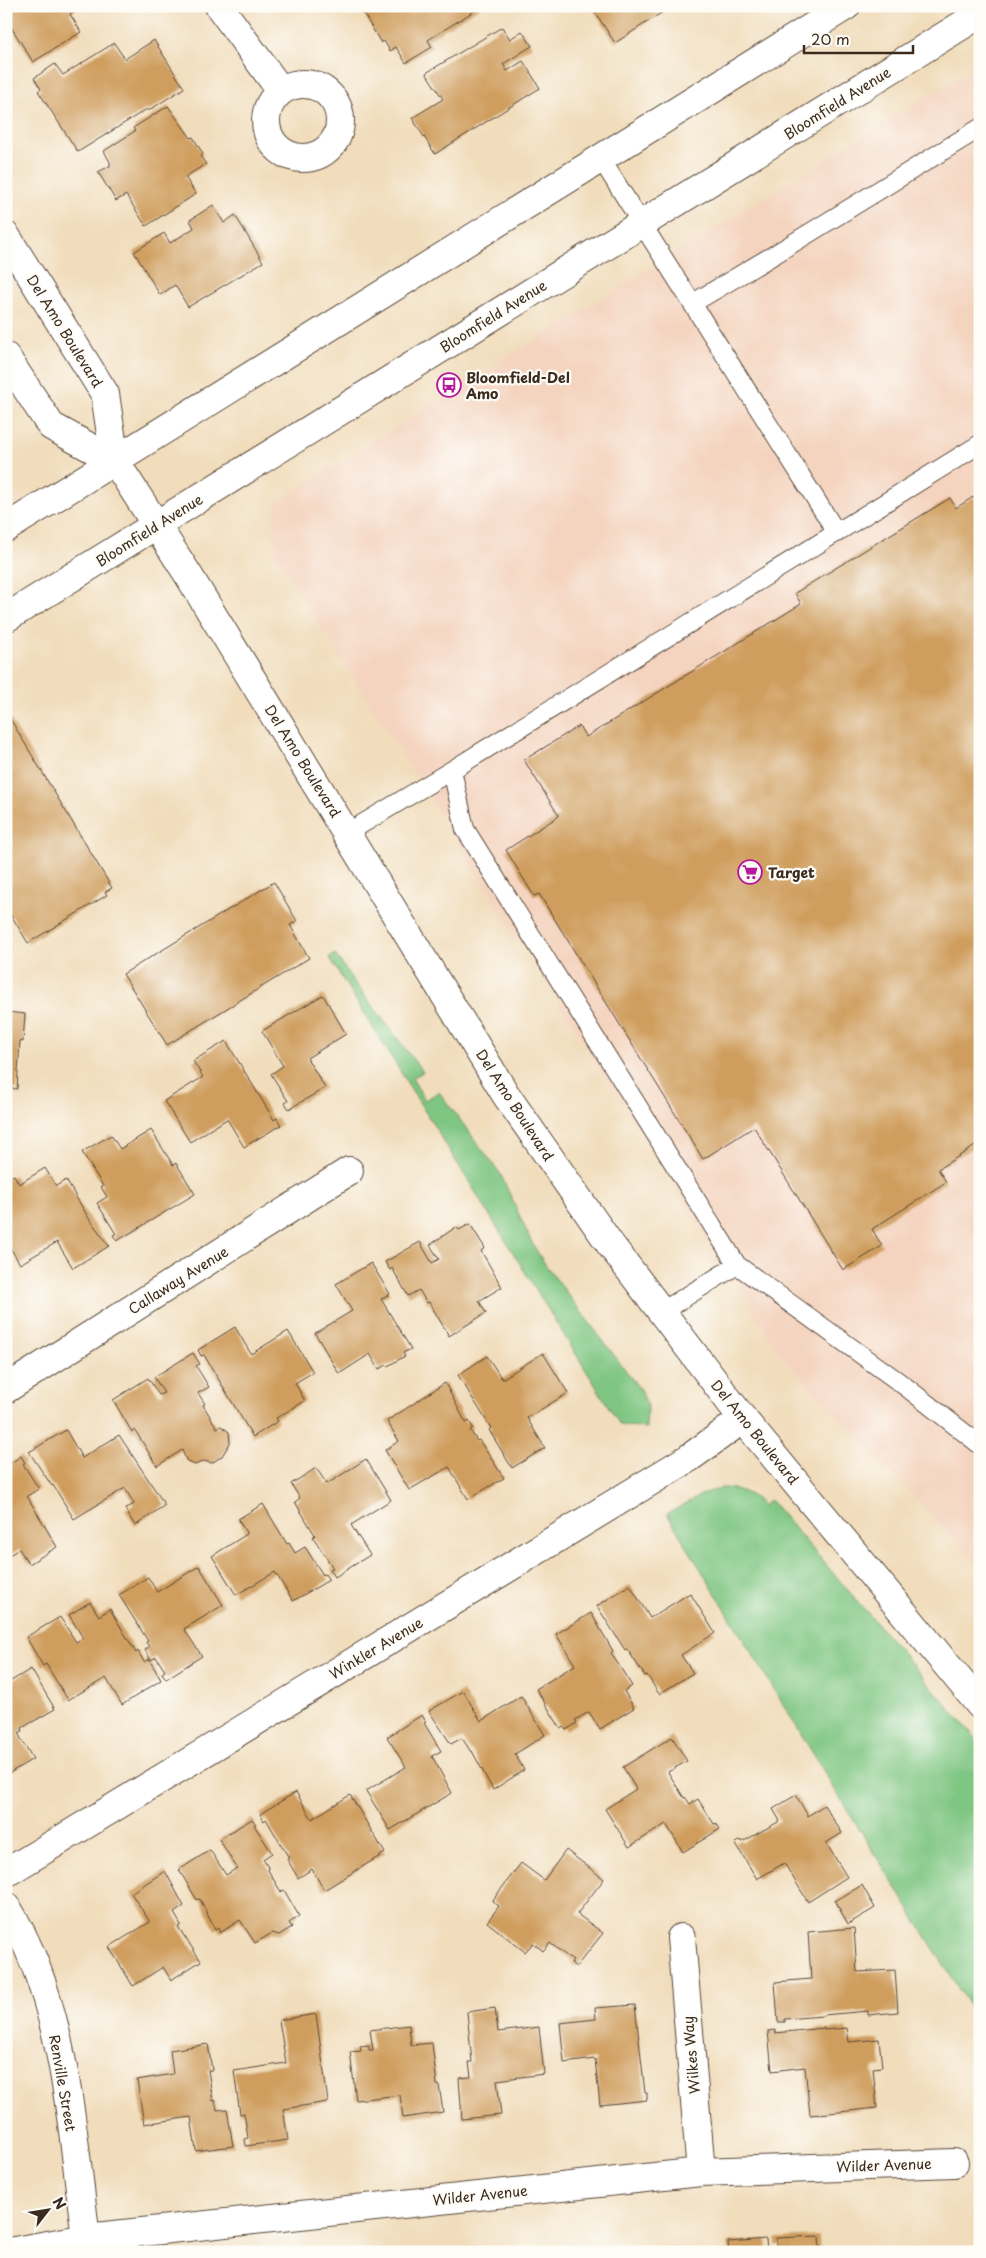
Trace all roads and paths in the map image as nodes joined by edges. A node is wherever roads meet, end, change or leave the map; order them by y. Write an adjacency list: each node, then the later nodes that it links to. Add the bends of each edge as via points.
1 (219, 6): 4 (street)
2 (846, 6): 6 (street)
3 (980, 14): 7 (street, Bloomfield Avenue)
4 (281, 91)
5 (980, 128): 9 (lane)
6 (601, 159): 7 (lane); 12 (street)
7 (643, 224): 9 (lane); 13 (street, Bloomfield Avenue)
8 (6, 236): 12 (street, Del Amo Boulevard, via 105,394)
9 (693, 303): 15 (lane)
10 (6, 357): 12 (street, Del Amo Boulevard, via 51,426)
11 (980, 444): 15 (lane)
12 (115, 461): 13 (street, Del Amo Boulevard); 14 (street)
13 (155, 526): 16 (street, Bloomfield Avenue); 18 (street, Del Amo Boulevard)
14 (6, 528)
15 (837, 533): 17 (lane)
16 (6, 618)
17 (452, 770): 18 (lane); 20 (lane, via 465,829)
18 (347, 833): 21 (street, Del Amo Boulevard, via 506,1095)
19 (349, 1171): 22 (street, Callaway Avenue)
20 (737, 1265): 21 (lane); 24 (lane, via 906,1387)
21 (661, 1312): 23 (street, Del Amo Boulevard)
22 (6, 1389)
23 (743, 1419): 25 (street, Del Amo Boulevard); 26 (street, Winkler Avenue, via 689,1458)
24 (980, 1445)
25 (980, 1705)
26 (6, 1874)
27 (6, 1906): 31 (street, Renville Street, via 17,1922 37,1972 63,2064)
28 (681, 1938): 30 (street, Wilkes Way)
29 (954, 2163): 30 (street, Wilder Avenue)
30 (701, 2172): 31 (street, Wilder Avenue)
31 (86, 2238): 32 (street, Wilder Avenue)
32 (9, 2252)

